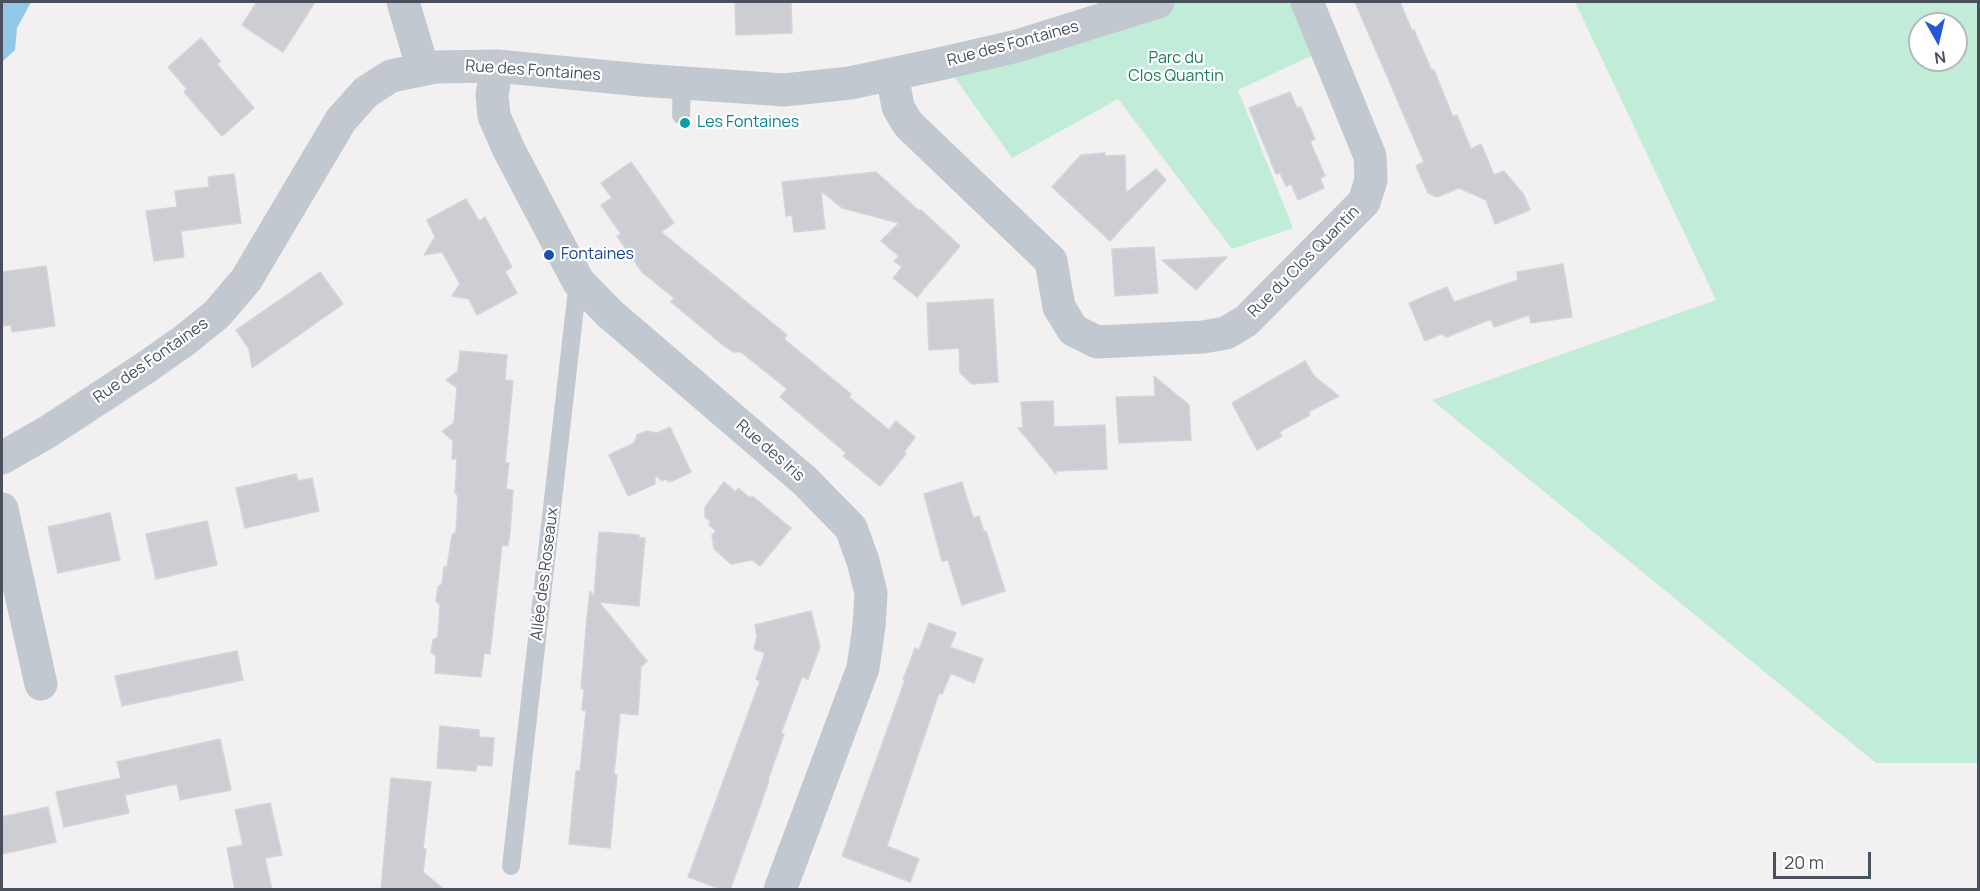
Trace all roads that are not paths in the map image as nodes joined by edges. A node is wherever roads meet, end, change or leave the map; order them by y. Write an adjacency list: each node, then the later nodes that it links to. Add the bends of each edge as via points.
1 (403, 2): 5 (street)
2 (1307, 2): 6 (street, Rue du Clos Quantin, via 1370,156 1371,180 1364,202 1246,321 1226,333 1203,337 1096,342 1072,330 1059,307 1051,261 908,124 898,107)
3 (1154, 3): 6 (street, Rue des Fontaines, via 1017,46)
4 (497, 66): 5 (street, Rue des Fontaines); 7 (street, Rue des Fontaines); 9 (street, Rue des Iris, via 492,95 494,116)
5 (423, 69): 10 (street, Rue des Fontaines, via 391,76 366,92 341,120 246,280 217,314 145,368)
6 (892, 74): 7 (street, Rue des Fontaines, via 784,90)
7 (682, 83): 8 (lane)
8 (681, 115)
9 (578, 281): 13 (lane, Allée des Roseaux); 14 (street, Rue des Iris, via 609,313 805,481 851,528 862,561 871,593 863,668)
10 (2, 458)
11 (2, 509): 12 (street)
12 (41, 684)
13 (511, 866)
14 (780, 890)

